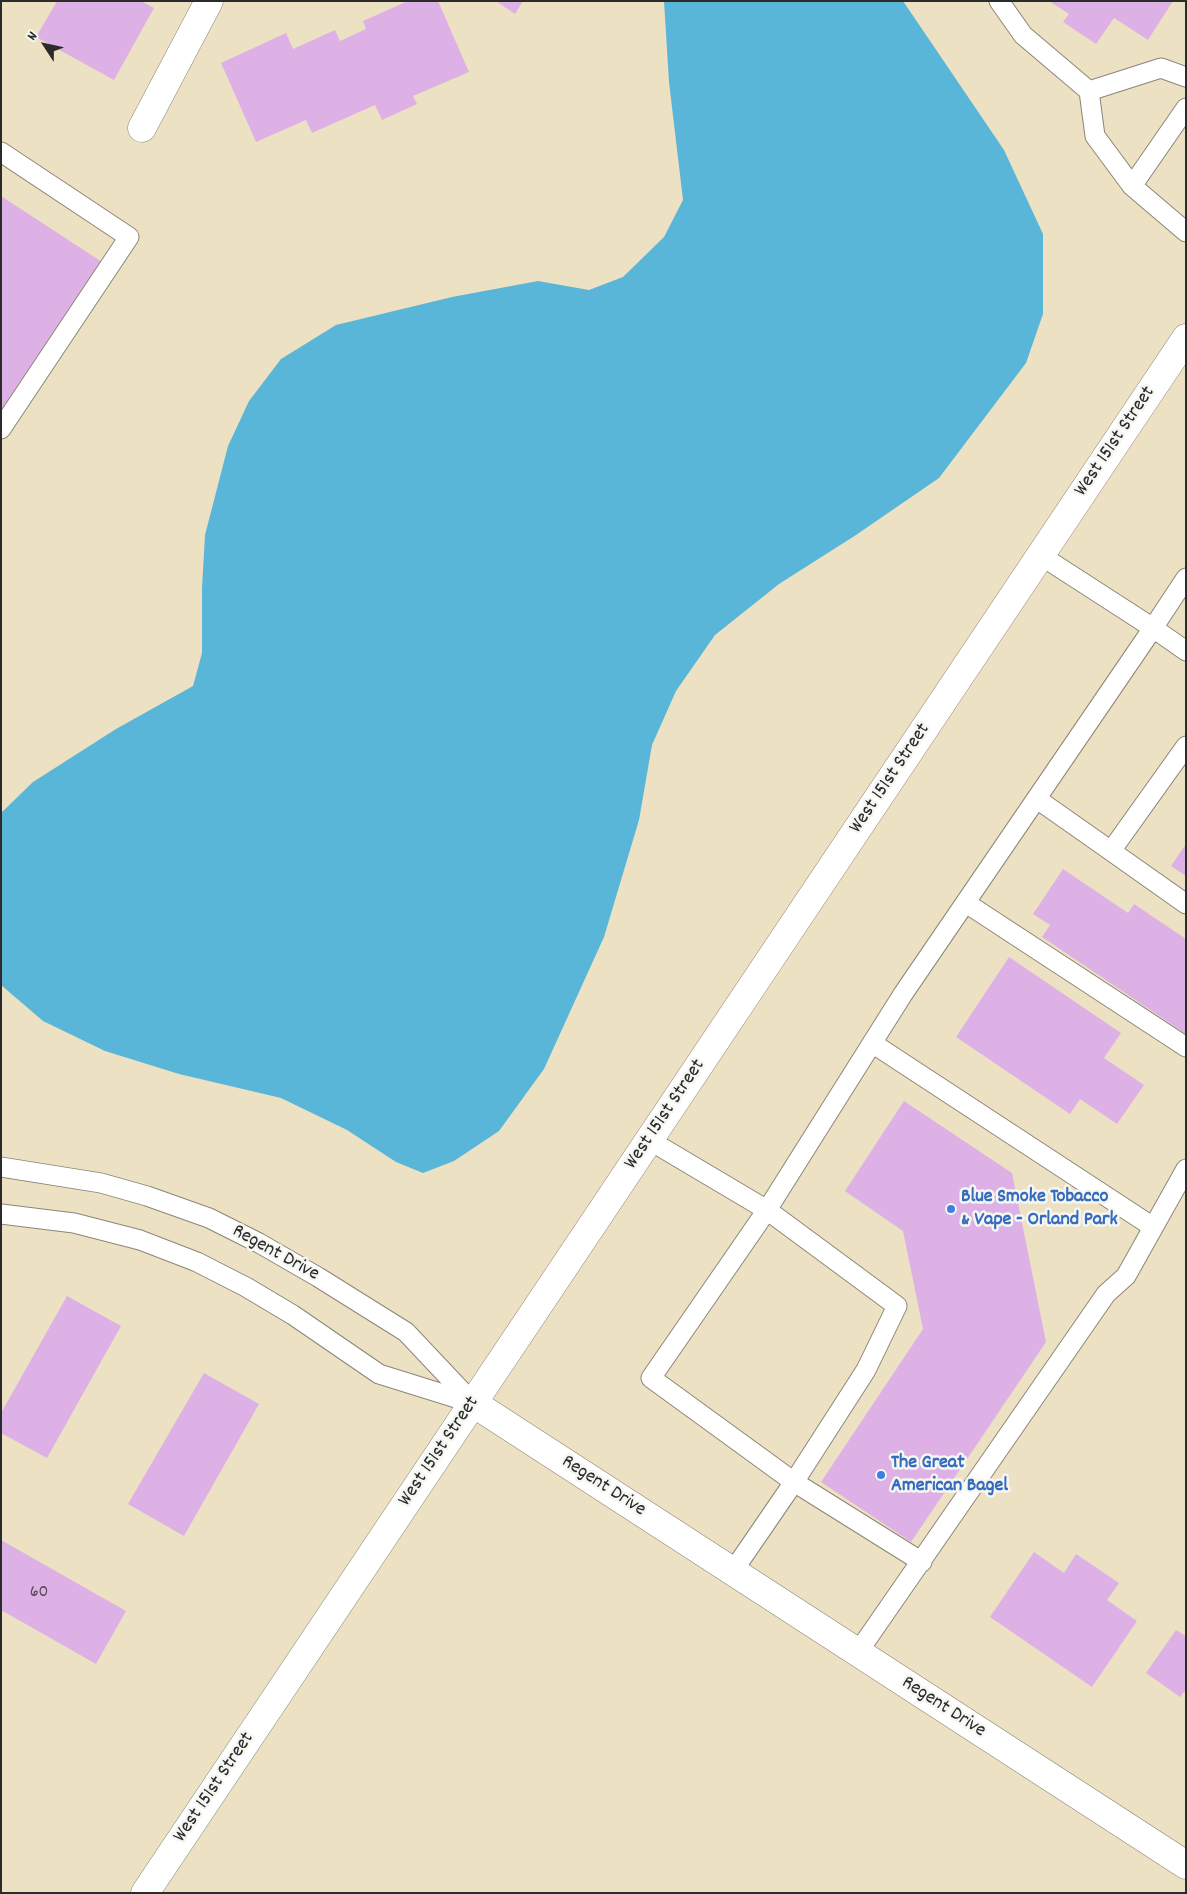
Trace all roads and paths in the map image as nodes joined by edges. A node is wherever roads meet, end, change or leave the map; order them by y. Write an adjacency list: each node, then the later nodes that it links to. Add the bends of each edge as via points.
1 (998, 1): 4 (lane, via 1023,35)
2 (214, 2): 6 (street)
3 (1186, 77): 4 (lane, via 1160,68)
4 (1088, 92): 8 (lane, via 1094,136)
5 (1186, 108): 8 (lane)
6 (142, 128)
7 (1, 152): 11 (lane, via 129,237)
8 (1132, 186): 9 (lane)
9 (1186, 232)
10 (1186, 338): 12 (street, West 151st Street)
11 (1, 429)
12 (1040, 556): 14 (lane); 23 (street, West 151st Street)
13 (1186, 578): 14 (lane)
14 (1153, 628): 15 (lane); 17 (lane)
15 (1186, 651)
16 (1186, 746): 18 (lane)
17 (1037, 799): 18 (lane); 19 (lane)
18 (1111, 851): 20 (lane)
19 (966, 903): 21 (lane); 22 (lane)
20 (1186, 904)
21 (872, 1043): 26 (lane); 28 (lane)
22 (1186, 1047)
23 (649, 1140): 26 (lane); 29 (street, West 151st Street)
24 (1, 1166): 29 (lane, Regent Drive, via 101,1183 147,1196 209,1218 259,1243 406,1332)
25 (1186, 1169): 28 (lane)
26 (767, 1210): 30 (lane, via 897,1306 866,1370); 30 (lane, via 651,1378)
27 (1, 1214): 29 (lane, via 74,1223 140,1240 196,1262 293,1315 379,1374)
28 (1153, 1227): 31 (lane, via 1126,1276 1100,1302)
29 (473, 1403): 32 (street, Regent Drive); 35 (street, West 151st Street)
30 (794, 1482): 31 (lane); 32 (lane)
31 (922, 1562): 33 (lane)
32 (733, 1571): 33 (street, Regent Drive)
33 (858, 1652): 34 (street, Regent Drive)
34 (1186, 1866)
35 (145, 1893)

